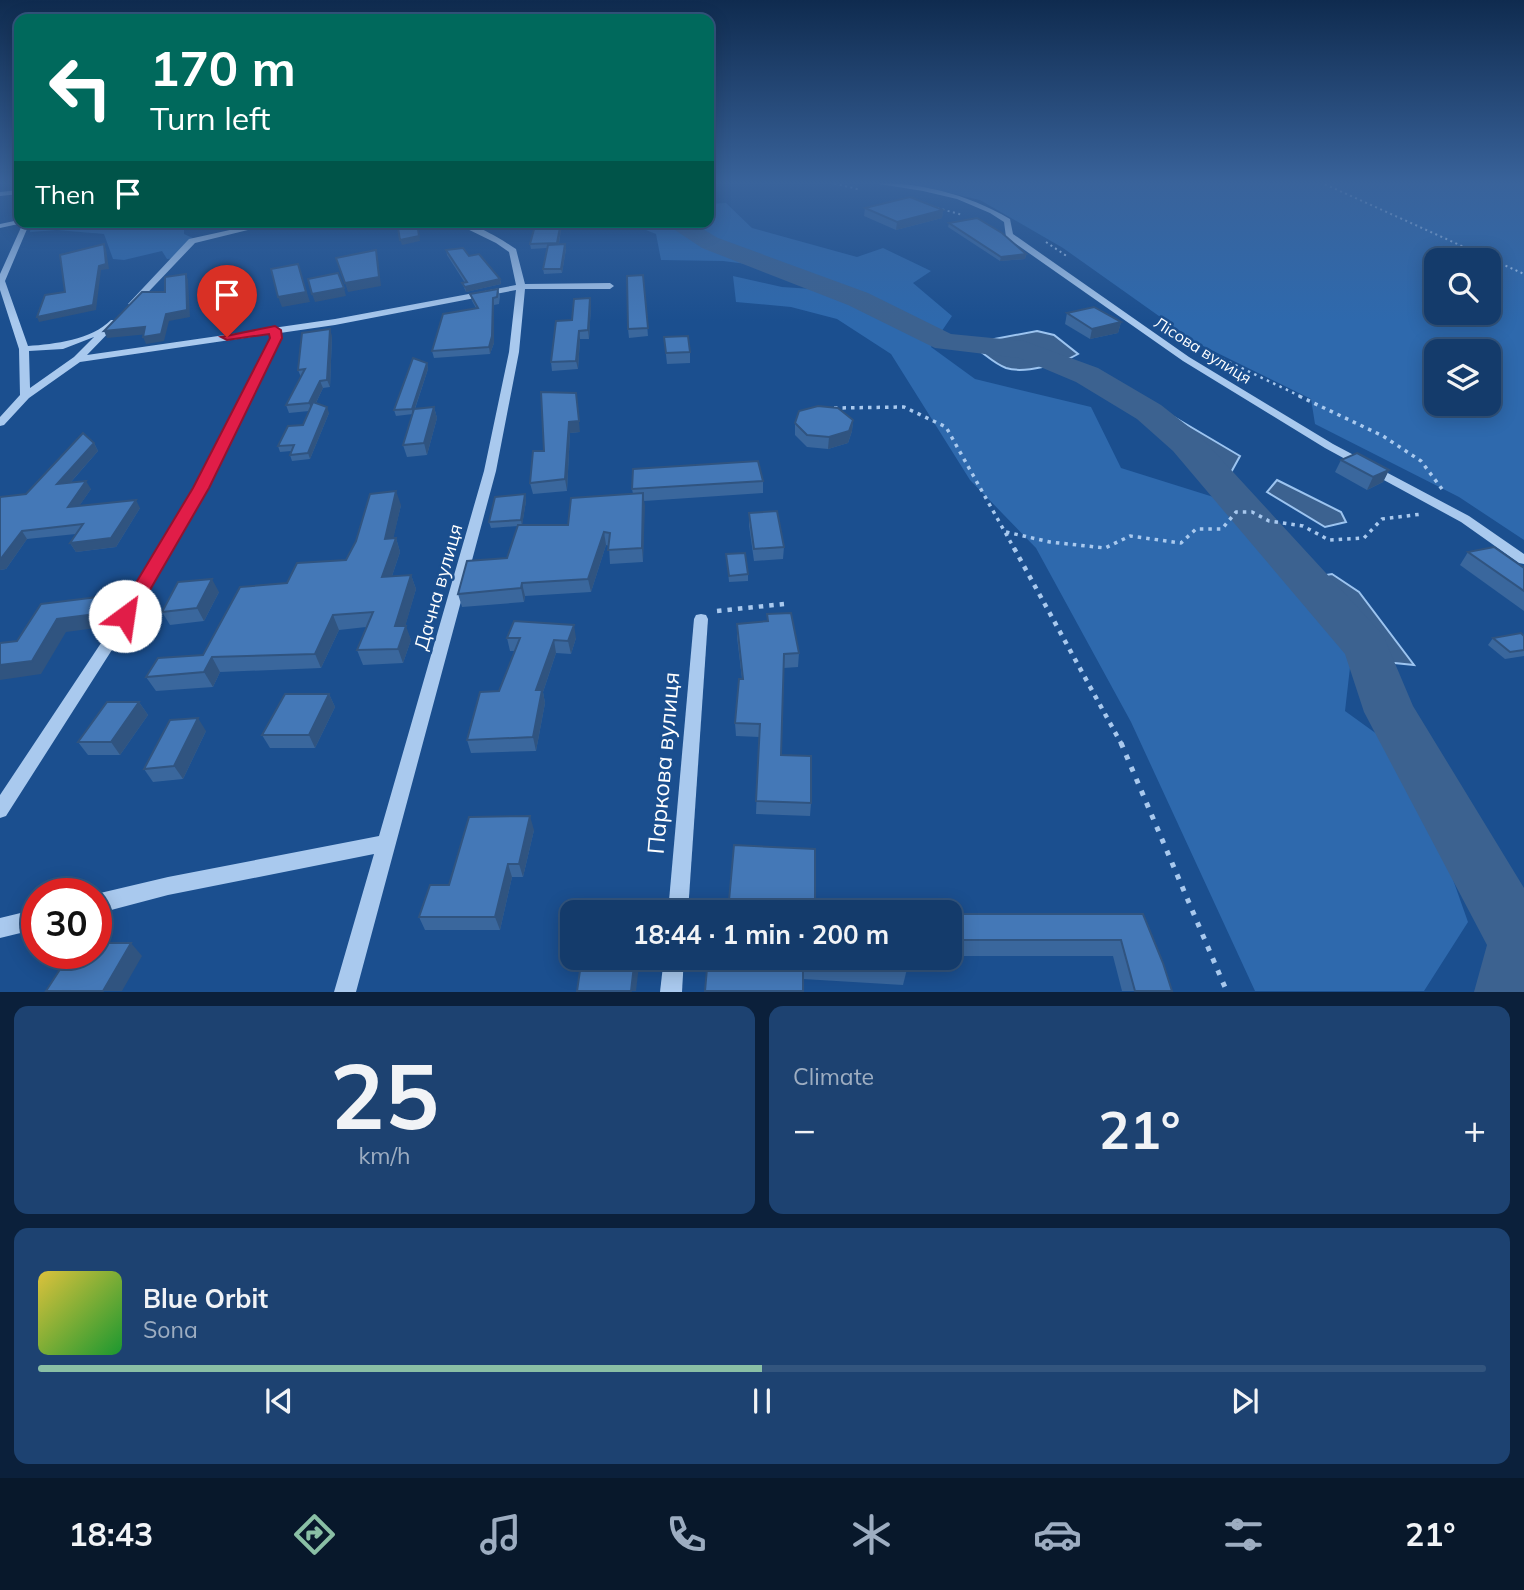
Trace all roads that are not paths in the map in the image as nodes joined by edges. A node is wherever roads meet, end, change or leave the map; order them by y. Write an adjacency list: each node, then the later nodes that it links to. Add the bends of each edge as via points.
1 (24, 228): 11 (street, via 1,281)
2 (249, 228): 7 (street, via 191,241)
3 (470, 228): 6 (street, Дачна вулиця, via 513,251)
4 (1008, 228): 15 (street, Лісова вулиця, via 1009,235 1130,323 1329,446 1449,510)
5 (610, 286): 6 (street)
6 (521, 287): 10 (street); 18 (street, Дачна вулиця, via 514,352 490,471)
7 (127, 309)
8 (117, 319): 9 (street)
9 (108, 328): 11 (street, via 63,345); 12 (street)
10 (275, 330): 12 (street); 17 (street, via 276,338 201,488 112,638)
11 (24, 349): 13 (street)
12 (77, 359): 13 (street)
13 (25, 396): 14 (street)
14 (0, 423)
15 (1524, 560)
16 (701, 619): 20 (street, Паркова вулиця)
17 (0, 810)
18 (386, 843): 19 (street); 24 (street, Дачна вулиця)
19 (112, 900)
20 (679, 900)
21 (21, 923): 22 (street)
22 (0, 928)
23 (673, 970): 25 (street)
24 (345, 992)
25 (671, 992)

